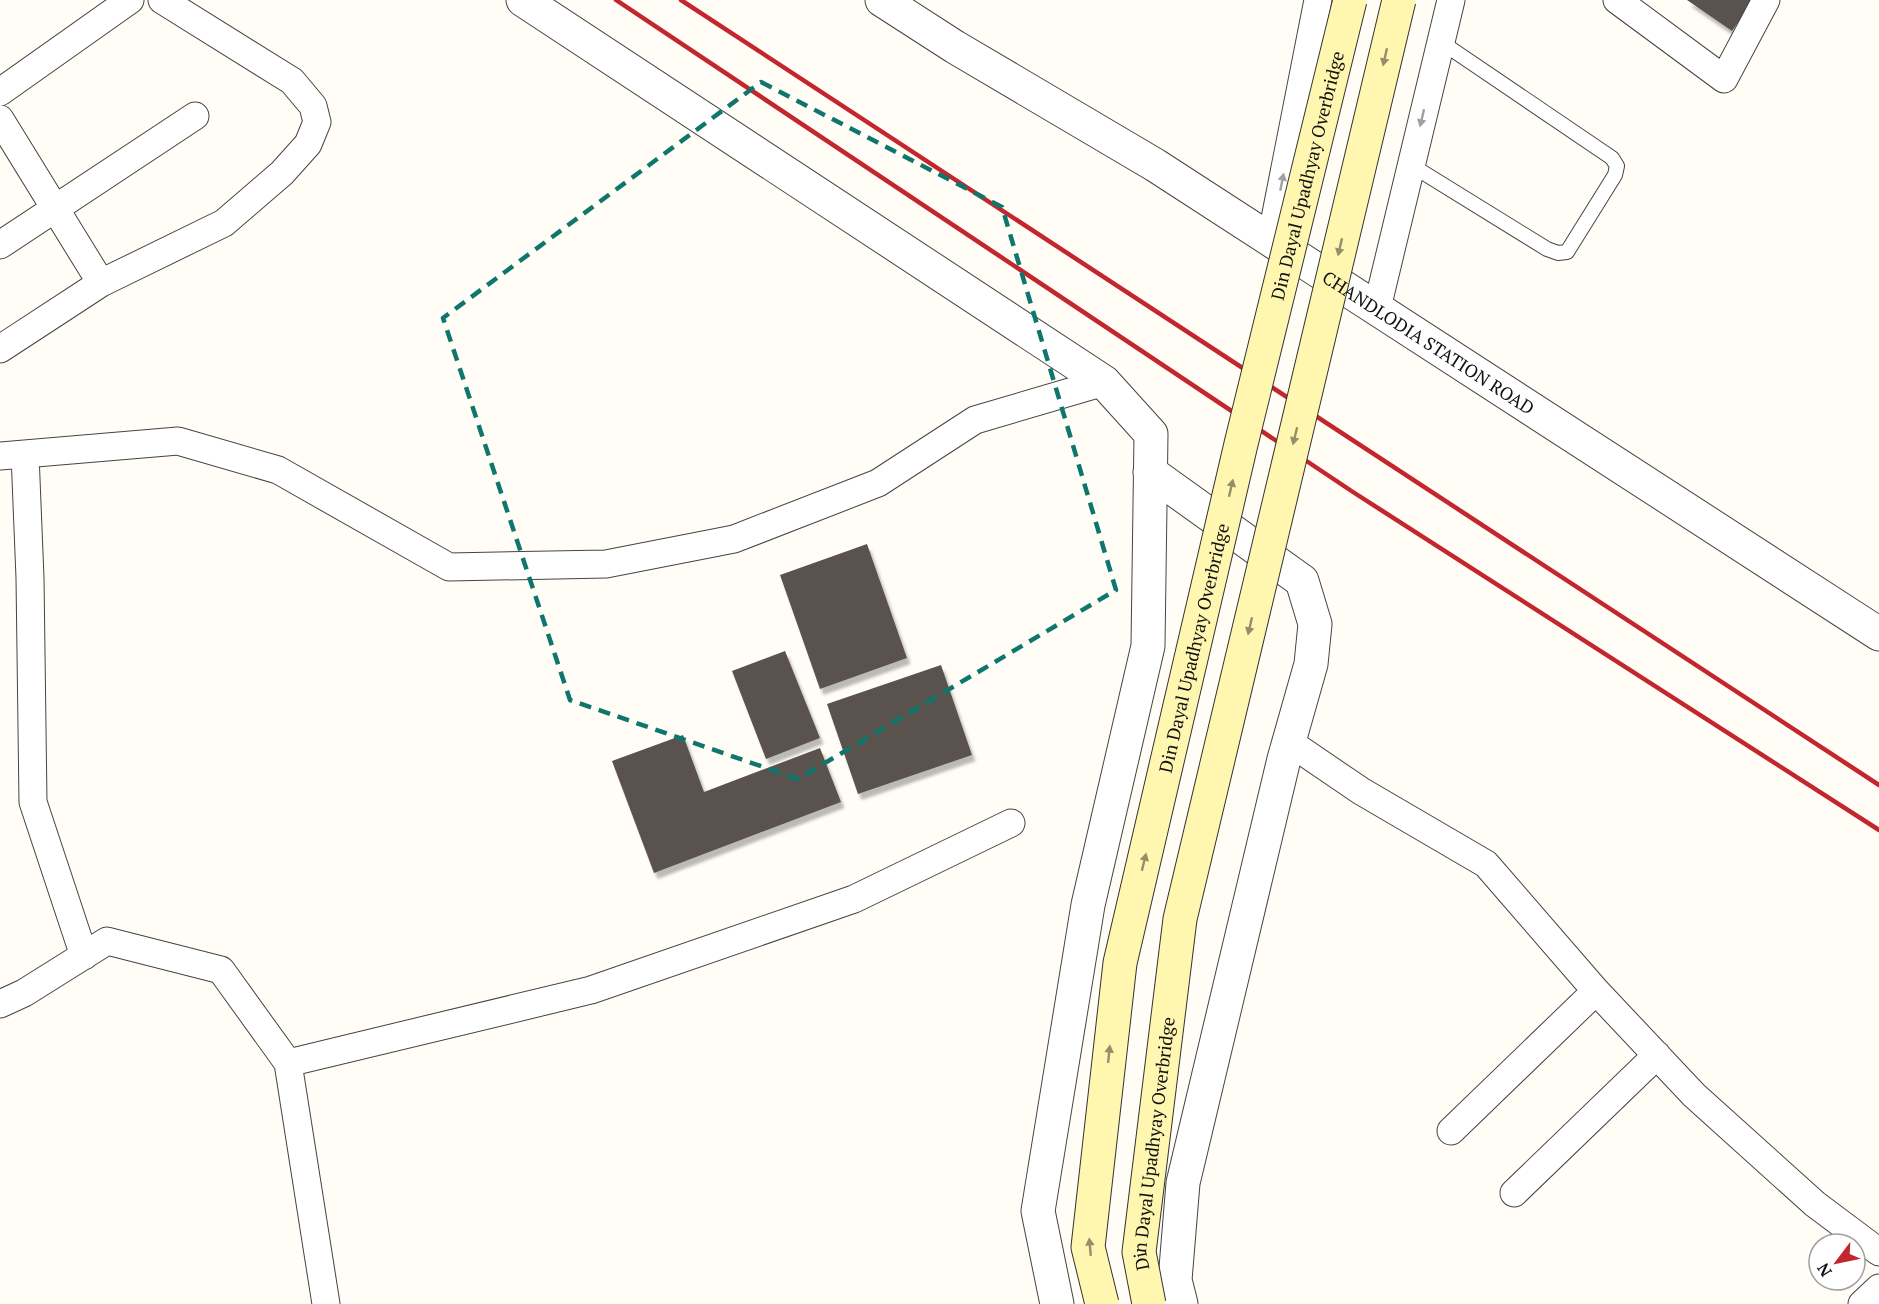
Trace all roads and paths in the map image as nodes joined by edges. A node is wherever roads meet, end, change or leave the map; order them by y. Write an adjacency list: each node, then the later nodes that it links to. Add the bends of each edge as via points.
1 (130, 0): 12 (street)
2 (162, 0): 19 (street, via 292,81 314,106 317,122 308,144 282,173 224,223)
3 (523, 0): 22 (street)
4 (882, 0): 17 (street, CHANDLODIA STATION ROAD)
5 (1318, 0): 17 (street, one-way to 5)
6 (1350, 0): 40 (main road, Din Dayal Upadhyay Overbridge, one-way to 6, bridge, via 1088,1247 1119,963)
7 (1399, 0): 42 (main road, Din Dayal Upadhyay Overbridge, one-way to 42, bridge, via 1180,919 1139,1252)
8 (1450, 0): 11 (street)
9 (1617, 0): 10 (street, via 1724,79)
10 (1766, 0)
11 (1440, 42): 15 (street, one-way to 15); 15 (lane, via 1612,158 1617,166 1615,175 1566,252 1558,254)
12 (0, 92)
13 (195, 116): 16 (street)
14 (0, 119): 16 (street)
15 (1411, 165): 20 (street)
16 (56, 209): 18 (street); 19 (street)
17 (1271, 239): 20 (street, CHANDLODIA STATION ROAD)
18 (0, 245)
19 (101, 283): 21 (street)
20 (1377, 308): 25 (street, CHANDLODIA STATION ROAD)
21 (0, 349)
22 (1104, 382): 23 (street, via 975,420 878,483 734,539 606,564 450,567 278,470 178,441); 24 (street, via 1151,434)
23 (13, 455): 28 (street, via 30,578 33,801)
24 (1150, 472): 26 (street, via 1302,581 1315,624 1311,664); 39 (street, via 1148,646 1088,905 1038,1211)
25 (1879, 634)
26 (1289, 742): 29 (street, via 1361,791 1486,864); 37 (street, via 1183,1183)
27 (1011, 823): 32 (street, via 854,899 591,990)
28 (84, 956): 30 (street); 32 (street, via 107,941 221,970)
29 (1596, 991): 31 (street); 33 (street)
30 (0, 1004)
31 (1657, 1055): 34 (street); 35 (street, via 1695,1095 1815,1204)
32 (288, 1063): 38 (street)
33 (1451, 1131)
34 (1514, 1193)
35 (1879, 1252)
36 (1879, 1288): 43 (street)
37 (1178, 1292): 41 (street)
38 (326, 1304)
39 (1057, 1304)
40 (1102, 1304)
41 (1127, 1304)
42 (1149, 1304)
43 (1862, 1304)

